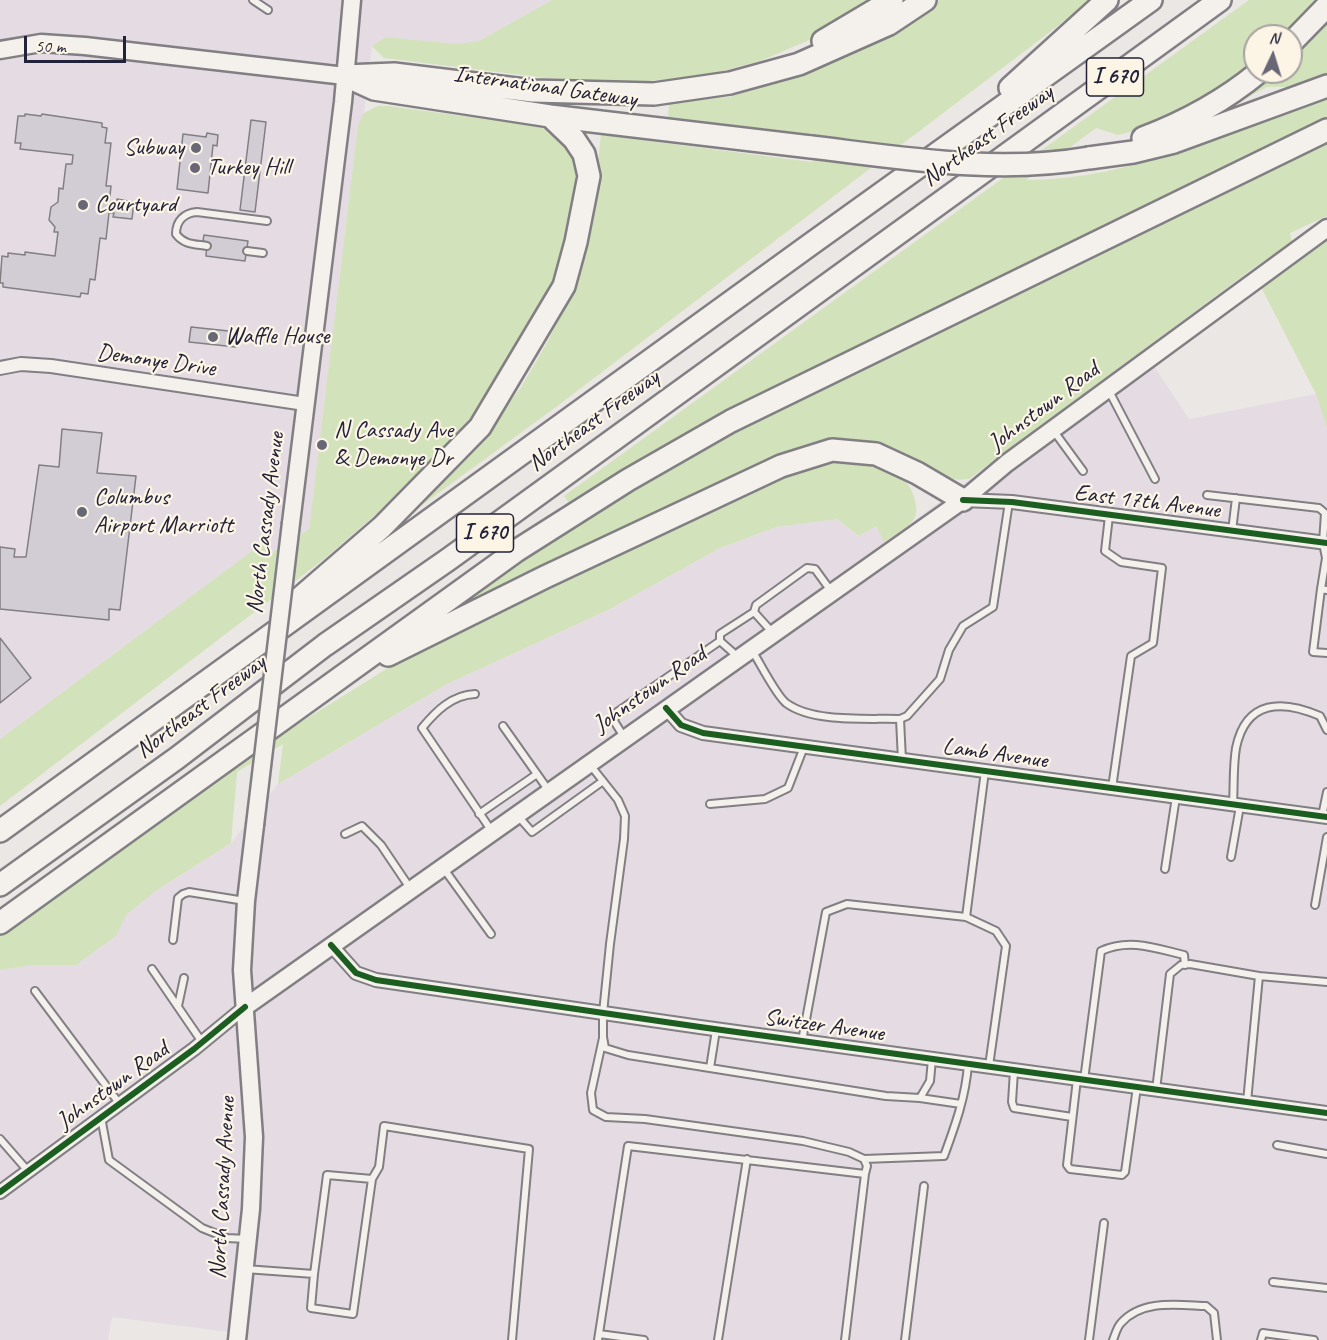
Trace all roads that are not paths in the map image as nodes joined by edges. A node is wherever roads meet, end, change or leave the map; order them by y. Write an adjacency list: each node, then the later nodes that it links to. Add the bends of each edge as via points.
1 (253, 0): 9 (lane)
2 (352, 0): 12 (main road, North Cassady Avenue)
3 (892, 0): 13 (highway, via 795,57)
4 (925, 0): 13 (highway, International Gateway, via 890,24 799,64)
5 (1107, 0): 18 (highway)
6 (1151, 0): 18 (highway, Northeast Freeway / I 670)
7 (1220, 0): 75 (highway, Northeast Freeway / I 670, via 325,645)
8 (1327, 6): 10 (highway)
9 (268, 10)
10 (1303, 30)
11 (0, 50): 12 (main road, via 41,43 85,45)
12 (345, 76): 13 (highway, International Gateway, via 394,74 533,91 654,94); 16 (highway, International Gateway, via 375,89); 27 (main road, North Cassady Avenue)
13 (730, 83)
14 (1244, 84): 19 (highway, via 1169,128)
15 (1327, 86): 19 (highway, International Gateway, via 1174,142)
16 (550, 116): 19 (highway, International Gateway, bridge, via 919,160 1043,165); 45 (highway, via 584,154 589,176 564,286 480,426 382,527 310,588)
17 (1327, 130): 46 (highway, via 828,373 677,451 516,551)
18 (942, 150): 45 (highway, Northeast Freeway / I 670)
19 (1089, 158)
20 (267, 220): 22 (lane, via 186,215 178,223 176,234 181,240)
21 (1327, 228): 26 (main road, Johnstown Road)
22 (207, 246)
23 (246, 251): 24 (lane)
24 (263, 253)
25 (0, 368): 27 (street, Demonye Drive, via 21,364 51,366)
26 (1108, 388): 28 (main road, Johnstown Road); 30 (lane)
27 (305, 404): 77 (main road, North Cassady Avenue, bridge)
28 (1053, 430): 29 (lane); 33 (main road, Johnstown Road)
29 (1083, 471)
30 (1155, 479)
31 (1207, 495): 32 (lane)
32 (1236, 498): 36 (lane); 37 (lane, via 1319,508 1325,513)
33 (963, 500): 34 (street, East 17th Avenue); 39 (main road, Johnstown Road); 46 (highway, via 876,453 832,450 781,465 459,619)
34 (1009, 502): 35 (street, East 17th Avenue); 49 (lane, via 993,607 963,626 949,650 940,679)
35 (1109, 516): 36 (street, East 17th Avenue); 59 (lane, via 1105,551 1122,562 1162,568 1153,643 1131,656)
36 (1232, 531): 37 (street, East 17th Avenue)
37 (1325, 543): 38 (lane)
38 (1324, 589): 44 (lane, via 1313,652)
39 (832, 592): 40 (lane, via 815,569 807,568 756,604); 41 (main road, Johnstown Road)
40 (754, 612): 41 (lane); 42 (lane, via 720,634)
41 (773, 633): 43 (main road, Johnstown Road)
42 (720, 641): 43 (lane); 52 (lane, via 617,712 614,721)
43 (745, 653): 48 (main road, Johnstown Road); 49 (lane, via 784,702 806,713)
44 (1327, 653)
45 (224, 670): 68 (highway, Northeast Freeway / I 670)
46 (329, 686): 80 (highway)
47 (475, 694): 65 (lane, via 440,707 422,728)
48 (666, 708): 52 (main road, Johnstown Road); 53 (street, Lamb Avenue, via 681,725 703,733)
49 (900, 719): 54 (lane)
50 (503, 726): 57 (lane)
51 (1327, 730): 64 (lane, via 1320,716 1302,708 1280,705 1266,707 1256,714 1246,723 1236,747)
52 (624, 738): 55 (main road, Johnstown Road)
53 (804, 747): 54 (street, Lamb Avenue); 63 (lane, via 788,788 765,799)
54 (902, 760): 56 (street, Lamb Avenue)
55 (589, 763): 58 (lane); 60 (main road, Johnstown Road)
56 (985, 771): 59 (street, Lamb Avenue); 79 (lane)
57 (537, 774): 60 (lane); 65 (lane)
58 (603, 781): 66 (lane, via 532,831); 92 (lane, via 625,816)
59 (1112, 788): 62 (street, Lamb Avenue)
60 (549, 791): 66 (main road, Johnstown Road)
61 (1327, 792): 67 (lane)
62 (1176, 797): 64 (street, Lamb Avenue); 74 (lane)
63 (710, 804)
64 (1236, 805): 67 (street, Lamb Avenue); 72 (lane)
65 (479, 814): 69 (lane)
66 (516, 814): 69 (main road, Johnstown Road)
67 (1325, 817)
68 (0, 831)
69 (491, 831): 73 (main road, Johnstown Road)
70 (345, 834): 76 (lane, via 362,826 381,845)
71 (1327, 837): 78 (lane)
72 (1231, 857)
73 (441, 866): 76 (main road, Johnstown Road); 81 (lane)
74 (1165, 869)
75 (0, 885)
76 (411, 888): 83 (main road, Johnstown Road)
77 (246, 902): 82 (lane, via 183,894 178,898); 91 (main road, North Cassady Avenue, via 242,970)
78 (1315, 905)
79 (966, 917): 95 (lane, via 847,904 826,912); 99 (lane, via 996,931 1006,945)
80 (0, 923)
81 (491, 934)
82 (173, 940)
83 (331, 945): 91 (main road, Johnstown Road); 92 (street, Switzer Avenue, via 356,973 376,980)
84 (1185, 965): 86 (lane); 102 (lane, via 1184,955 1142,945 1116,944 1101,951); 104 (lane, via 1170,974)
85 (152, 969): 90 (lane)
86 (1259, 976): 88 (lane); 107 (lane)
87 (184, 978): 90 (lane)
88 (1327, 982)
89 (34, 991): 106 (lane)
90 (178, 1006): 96 (lane)
91 (245, 1007): 96 (street, Johnstown Road); 125 (main road, North Cassady Avenue, via 254,1137)
92 (603, 1013): 93 (street, Switzer Avenue); 94 (lane)
93 (716, 1030): 95 (street, Switzer Avenue); 100 (lane)
94 (603, 1038): 100 (lane, via 605,1048 628,1055); 118 (lane, via 591,1093 593,1110 606,1117 803,1141)
95 (802, 1041): 97 (street, Switzer Avenue)
96 (202, 1042): 106 (street, Johnstown Road)
97 (932, 1059): 98 (street, Switzer Avenue); 105 (lane, via 930,1081)
98 (968, 1064): 99 (street, Switzer Avenue); 108 (lane)
99 (989, 1067): 101 (street, Switzer Avenue)
100 (710, 1068): 105 (lane)
101 (1014, 1071): 102 (street, Switzer Avenue); 111 (lane, via 1014,1108)
102 (1081, 1080): 103 (street, Switzer Avenue); 111 (lane)
103 (1137, 1087): 104 (street, Switzer Avenue); 111 (lane, via 1122,1175 1070,1169 1067,1165)
104 (1156, 1090): 107 (street, Switzer Avenue)
105 (920, 1098): 108 (lane)
106 (119, 1103): 110 (street, Johnstown Road)
107 (1247, 1103): 109 (street, Switzer Avenue)
108 (961, 1104): 118 (lane, via 944,1156)
109 (1327, 1113)
110 (101, 1117): 119 (street, Johnstown Road); 125 (lane, via 109,1160 202,1228 226,1238)
111 (1072, 1118)
112 (0, 1139): 114 (lane)
113 (1277, 1146): 116 (lane)
114 (7, 1147): 115 (lane); 119 (lane)
115 (0, 1152)
116 (1327, 1154)
117 (747, 1159): 120 (lane); 130 (lane, via 628,1146); 134 (lane)
118 (864, 1159): 120 (lane)
119 (28, 1171): 123 (street, Johnstown Road)
120 (865, 1174): 135 (lane)
121 (372, 1179): 127 (lane, via 327,1175); 127 (lane, via 352,1314 311,1308); 132 (lane, via 380,1167 384,1126 529,1149)
122 (924, 1186): 136 (lane)
123 (0, 1192)
124 (1104, 1223): 137 (lane)
125 (248, 1239): 126 (main road, North Cassady Avenue)
126 (244, 1269): 127 (lane); 131 (main road, North Cassady Avenue)
127 (314, 1274)
128 (1274, 1282): 129 (lane)
129 (1327, 1288)
130 (599, 1337): 133 (lane)
131 (237, 1340)
132 (512, 1340)
133 (644, 1340)
134 (718, 1340)
135 (845, 1340)
136 (905, 1340)
137 (1089, 1340)
138 (1113, 1340): 139 (lane, via 1120,1323 1139,1310 1158,1305 1206,1306 1214,1313)
139 (1217, 1340)
140 (1262, 1340): 141 (lane, via 1263,1333)
141 (1314, 1340)

